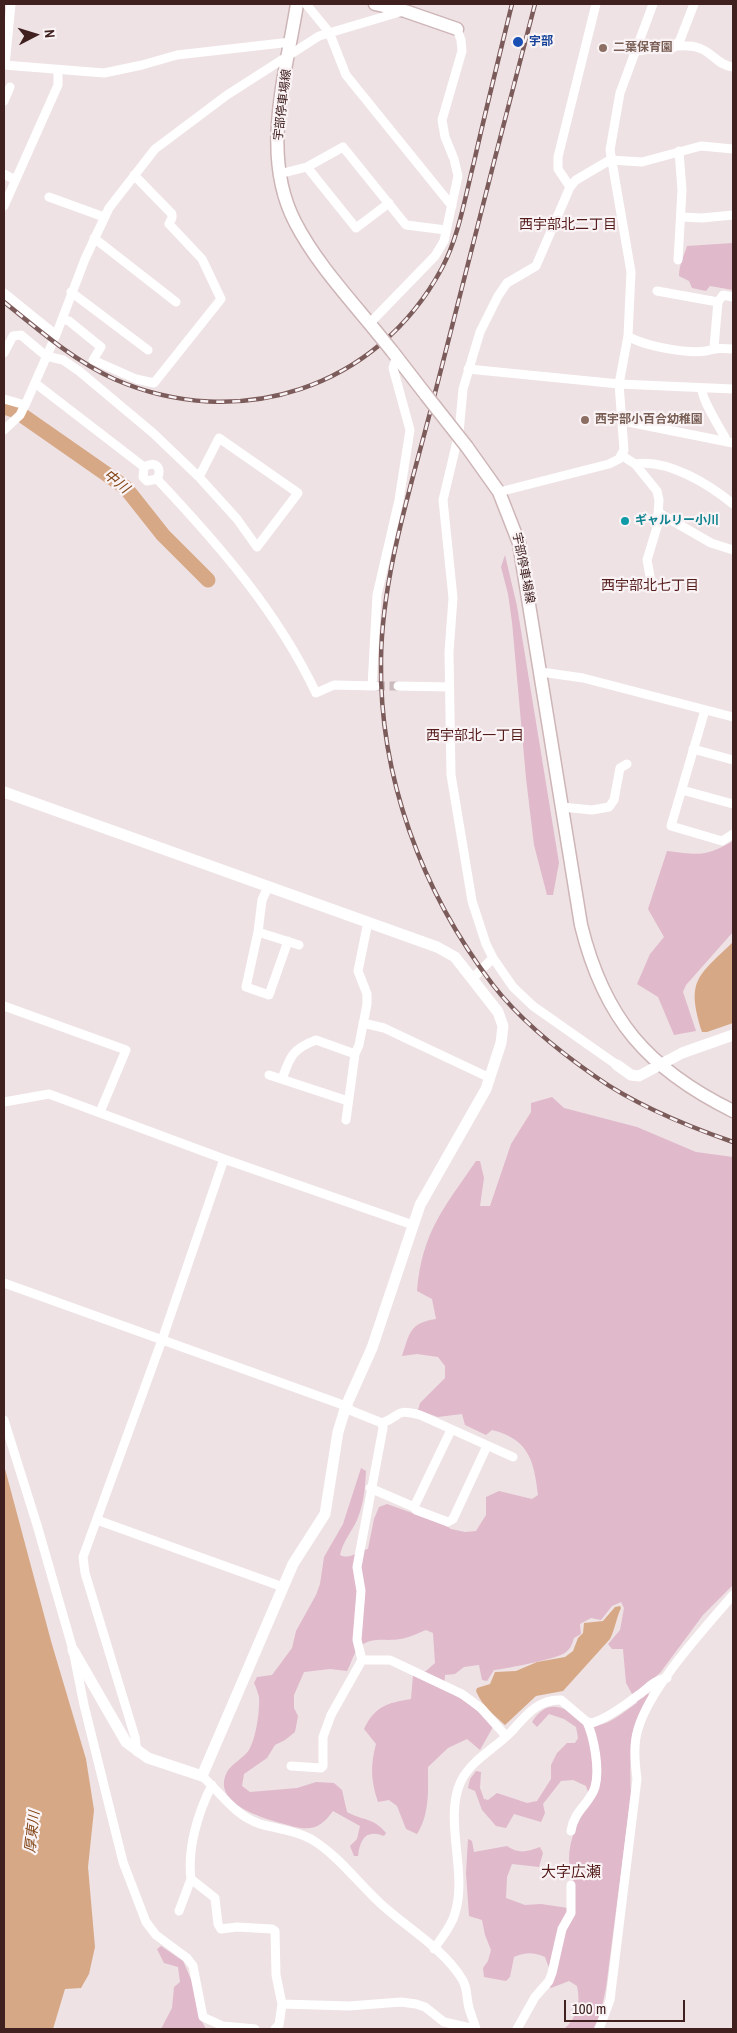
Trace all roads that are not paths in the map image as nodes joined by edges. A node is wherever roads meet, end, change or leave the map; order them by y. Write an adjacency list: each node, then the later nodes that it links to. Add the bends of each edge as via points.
1 (11, 4): 14 (street)
2 (297, 4): 11 (main road, 宇部停車場線)
3 (306, 4): 10 (street)
4 (375, 4): 8 (main road)
5 (596, 4): 27 (street, via 558,157 558,169)
6 (653, 4): 13 (street)
7 (694, 4): 12 (street, via 680,40)
8 (404, 11): 9 (main road); 10 (street)
9 (457, 29): 31 (street, via 462,46 442,120 445,138 457,168)
10 (329, 32): 11 (street); 31 (street, via 346,75)
11 (290, 48): 16 (street, via 177,55 104,73); 24 (main road, 宇部停車場線, via 279,119); 25 (street, via 155,149)
12 (673, 48): 13 (street); 15 (street, via 698,48)
13 (634, 51): 21 (street, via 620,93)
14 (4, 65): 16 (street)
15 (733, 67)
16 (58, 70): 26 (street, via 58,85)
17 (10, 87): 18 (street)
18 (4, 101)
19 (733, 149): 20 (street, via 701,146)
20 (679, 151): 21 (street, via 642,162); 34 (street)
21 (610, 160): 27 (street); 47 (street, via 631,272)
22 (308, 167): 24 (street); 29 (street, via 343,147); 29 (street, via 356,228)
23 (4, 174): 26 (street)
24 (279, 174): 45 (main road, 宇部停車場線, via 287,202 302,234)
25 (134, 175): 33 (street); 44 (street, via 172,214 169,224 202,259 222,299 154,383 136,379 93,360 101,347)
26 (15, 180): 30 (street)
27 (570, 187): 54 (street, via 536,266 507,283 498,296 480,332)
28 (49, 197): 33 (street)
29 (388, 204): 35 (street, via 406,225)
30 (4, 206)
31 (452, 206): 35 (street)
32 (733, 216): 34 (street)
33 (104, 217): 36 (street)
34 (681, 217): 37 (street)
35 (446, 230): 45 (street, via 440,250)
36 (94, 238): 39 (street); 42 (street)
37 (678, 260)
38 (656, 291): 43 (street)
39 (71, 292): 44 (street); 50 (street)
40 (4, 293): 46 (street)
41 (733, 297): 43 (street, via 723,295)
42 (176, 302)
43 (718, 302): 48 (street)
44 (62, 319): 46 (street)
45 (369, 324): 52 (main road, 宇部停車場線, bridge)
46 (56, 335): 53 (street)
47 (628, 336): 48 (street, via 661,347 688,351 706,351); 56 (street)
48 (714, 347): 49 (street)
49 (733, 349)
50 (148, 350)
51 (4, 353): 53 (street, via 13,336 21,335)
52 (394, 355): 55 (street, via 394,368 410,430 400,500 377,595 374,686 334,684 316,694 299,657 269,610 218,544 157,479 152,482 143,477 144,467); 67 (main road, 宇部停車場線, bridge, via 468,447)
53 (46, 356): 55 (street); 66 (street, via 63,360 79,371)
54 (468, 369): 56 (street); 74 (street, via 459,432 444,500 454,598)
55 (36, 383): 60 (street)
56 (619, 384): 57 (street); 61 (street)
57 (702, 389): 58 (street); 63 (street, via 702,396)
58 (733, 389)
59 (4, 399): 60 (street)
60 (25, 405): 62 (street)
61 (623, 421): 63 (street); 64 (street, via 625,446)
62 (4, 430)
63 (730, 442)
64 (621, 455): 65 (street); 67 (street, via 609,464)
65 (635, 464): 68 (street, via 644,462 694,478); 69 (street, via 657,491)
66 (200, 477): 66 (street, via 219,438 298,493 257,547)
67 (499, 492): 72 (main road, 宇部停車場線, via 519,543)
68 (733, 504)
69 (658, 514): 70 (street, via 711,543); 71 (street, via 647,560)
70 (733, 550)
71 (652, 587)
72 (540, 672): 75 (street, via 583,678); 83 (main road, 宇部停車場線)
73 (398, 686): 74 (street)
74 (449, 687): 90 (street, via 451,775 461,844 476,918)
75 (705, 710): 76 (street); 77 (street)
76 (733, 717)
77 (693, 749): 78 (street); 80 (street)
78 (733, 760)
79 (627, 764): 83 (street, via 620,768 614,800 609,807 592,810)
80 (682, 790): 82 (street); 84 (street, via 671,826 722,841)
81 (4, 792): 85 (street)
82 (733, 804)
83 (562, 807): 96 (main road, 宇部停車場線, via 581,925 592,966 615,1013)
84 (733, 834)
85 (268, 887): 86 (street); 87 (street, via 262,900)
86 (368, 922): 91 (street, via 448,953); 93 (street, via 358,971 367,994)
87 (258, 932): 88 (street); 88 (street, via 246,987 269,994)
88 (288, 941): 89 (street)
89 (299, 945)
90 (492, 958): 91 (street); 97 (street, via 528,1002)
91 (472, 979): 99 (street, via 498,1012 503,1026)
92 (4, 1006): 104 (street, via 126,1050)
93 (363, 1024): 95 (street); 99 (street, via 384,1028)
94 (733, 1035): 96 (street)
95 (355, 1054): 100 (street, via 316,1040 296,1050); 101 (street)
96 (659, 1064): 97 (street, via 639,1076 631,1075); 103 (main road, 宇部停車場線, via 702,1096)
97 (618, 1066)
98 (269, 1075): 100 (street)
99 (490, 1078): 107 (street, via 420,1205)
100 (282, 1080): 101 (street)
101 (348, 1101): 105 (street)
102 (4, 1102): 104 (street, via 49,1094)
103 (733, 1111)
104 (100, 1112): 106 (street)
105 (346, 1120)
106 (224, 1159): 107 (street); 109 (street)
107 (413, 1225): 110 (street, via 372,1348)
108 (4, 1283): 109 (street)
109 (162, 1340): 110 (street); 118 (street)
110 (346, 1406): 112 (street); 119 (street, via 338,1432 325,1514 293,1564)
111 (4, 1420): 121 (street)
112 (382, 1422): 113 (street, via 400,1411); 116 (street)
113 (451, 1430): 114 (street); 117 (street)
114 (487, 1446): 115 (street); 117 (street, via 453,1520 448,1522)
115 (513, 1457)
116 (370, 1488): 117 (street); 122 (street, via 357,1567 361,1601 357,1640)
117 (414, 1507)
118 (97, 1520): 119 (street); 126 (street, via 83,1565)
119 (283, 1587): 128 (street)
120 (733, 1595): 123 (street)
121 (73, 1650): 126 (street, via 126,1742); 137 (street, via 119,1849 146,1922 156,1935 193,1966 204,2016 223,2026)
122 (362, 1660): 125 (street, via 390,1660 462,1694 481,1708); 127 (street, via 331,1715 323,1737 323,1766)
123 (667, 1678): 124 (street, via 649,1685 640,1695 598,1721); 141 (street, via 642,1716 637,1731 637,1779 619,1935 610,2000)
124 (587, 1722): 125 (street, via 562,1700 556,1700 534,1708); 130 (street, via 596,1769 595,1788 574,1816)
125 (506, 1736): 134 (street, via 476,1762 460,1782 456,1800 460,1871 457,1902 455,1914)
126 (137, 1752): 128 (street)
127 (292, 1766)
128 (202, 1776): 129 (street)
129 (212, 1785): 131 (street, via 195,1835 190,1860); 134 (street, via 242,1815 260,1824 293,1831 322,1846 381,1904)
130 (571, 1831)
131 (191, 1879): 133 (street); 135 (street, via 215,1898 221,1929 238,1927 275,1931 276,1975)
132 (571, 1885): 140 (street, via 572,1913 562,1929 549,1981 534,1997)
133 (179, 1911)
134 (434, 1949): 139 (street, via 452,1966 467,1988)
135 (282, 2004): 136 (street, via 416,2004); 138 (street, via 279,2025)
136 (451, 2027): 139 (street)
137 (254, 2029)
138 (275, 2029)
139 (475, 2029)
140 (517, 2029)
141 (599, 2029)

